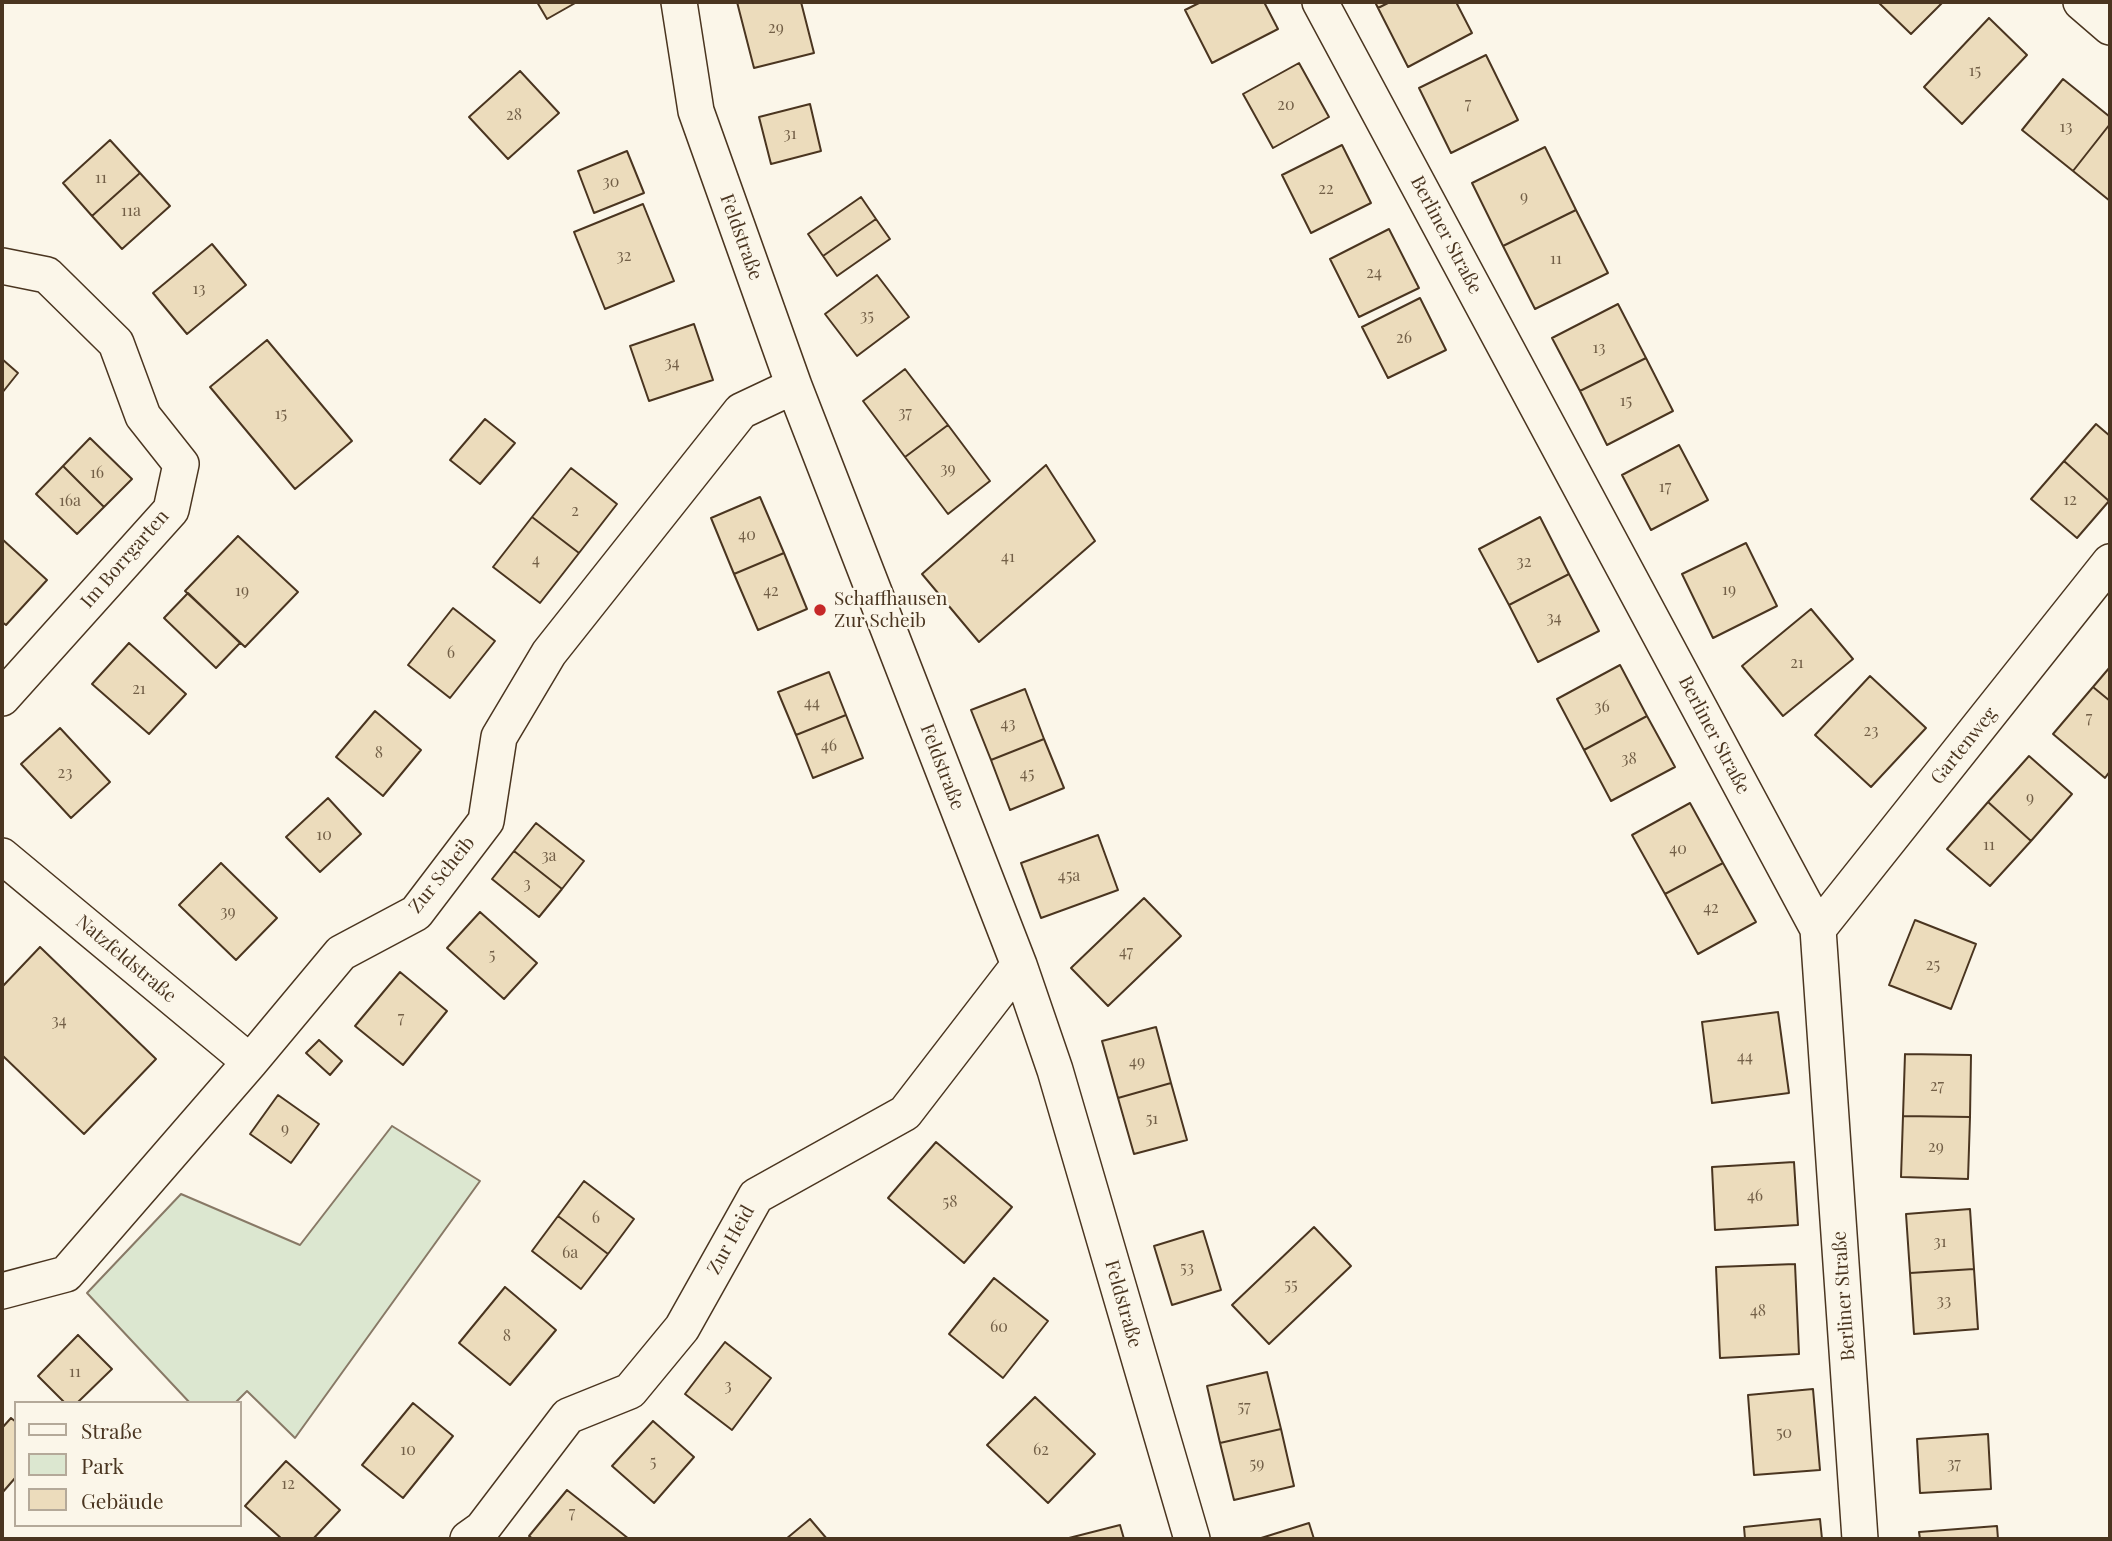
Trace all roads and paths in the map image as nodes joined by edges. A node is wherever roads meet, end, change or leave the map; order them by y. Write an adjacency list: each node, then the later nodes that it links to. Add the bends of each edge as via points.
1 (679, 2): 6 (street, Feldstraße, via 696,111)
2 (1320, 2): 10 (street, Berliner Straße)
3 (2081, 2): 4 (street)
4 (2110, 27)
5 (2, 266): 8 (street, Im Borrgarten, via 47,275 116,343 143,416 181,464 171,510)
6 (794, 386): 11 (street, Feldstraße); 12 (street, Zur Scheib, via 741,411 549,653 499,737 485,821 416,913 341,953)
7 (2110, 562): 10 (street, Gartenweg)
8 (2, 698)
9 (2, 856): 12 (street, Natzfeldstraße)
10 (1818, 929): 16 (street, Berliner Straße)
11 (1019, 965): 14 (street, Zur Heid, via 905,1113 756,1196 682,1328 630,1391 568,1416 482,1529); 15 (street, Feldstraße, via 1055,1070)
12 (250, 1062): 13 (street, Zur Scheib, via 66,1274)
13 (2, 1291)
14 (468, 1539)
15 (1192, 1539)
16 (1860, 1539)

